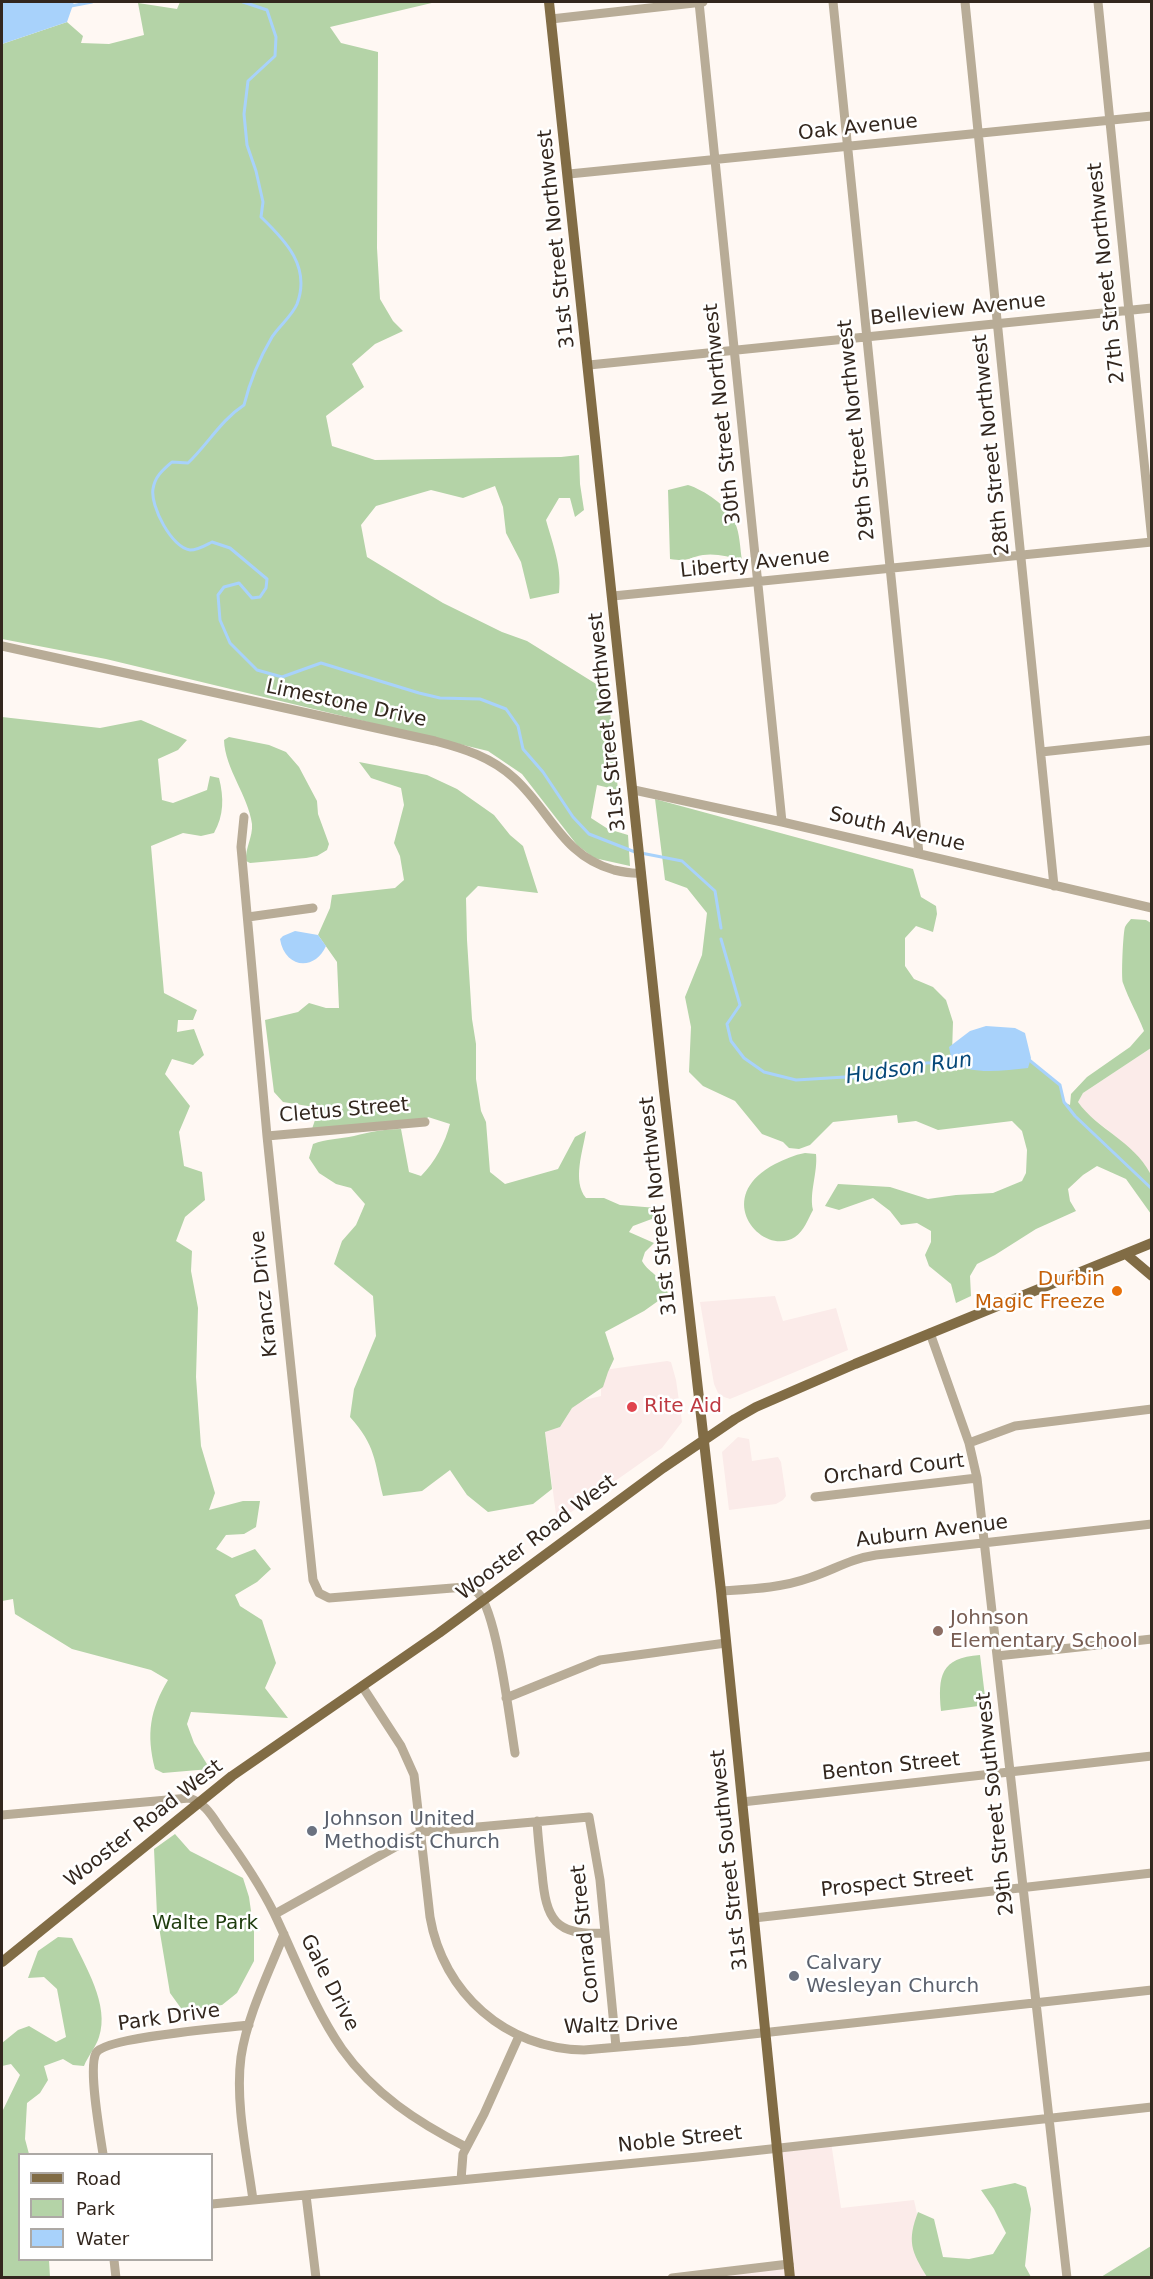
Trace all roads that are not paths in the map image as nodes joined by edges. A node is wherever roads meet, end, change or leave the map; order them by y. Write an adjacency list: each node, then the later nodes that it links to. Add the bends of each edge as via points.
1 (549, 2): 7 (main road, 31st Street Northwest)
2 (699, 2): 3 (street); 7 (street); 12 (street, 30th Street Northwest)
3 (706, 2)
4 (833, 2): 11 (street, 29th Street Northwest)
5 (965, 2): 10 (street, 28th Street Northwest)
6 (1098, 2): 9 (street, 27th Street Northwest)
7 (551, 19): 13 (main road, 31st Street Northwest)
8 (1152, 116): 9 (street, Oak Avenue)
9 (1110, 120): 10 (street, Oak Avenue); 15 (street, 27th Street Northwest)
10 (978, 133): 11 (street, Oak Avenue); 16 (street, 28th Street Northwest)
11 (847, 147): 12 (street, Oak Avenue); 17 (street, 29th Street Northwest)
12 (716, 161): 13 (street, Oak Avenue); 18 (street, 30th Street Northwest)
13 (569, 174): 19 (main road, 31st Street Northwest)
14 (1152, 308): 15 (street, Belleview Avenue)
15 (1129, 310): 16 (street, Belleview Avenue); 20 (street, 27th Street Northwest)
16 (997, 324): 17 (street, Belleview Avenue); 21 (street, 28th Street Northwest)
17 (866, 337): 18 (street, Belleview Avenue); 22 (street, 29th Street Northwest)
18 (734, 350): 19 (street, Belleview Avenue); 23 (street, 30th Street Northwest)
19 (588, 365): 24 (main road, 31st Street Northwest)
20 (1152, 541): 21 (street, Liberty Avenue)
21 (1022, 555): 22 (street, Liberty Avenue); 27 (street, 28th Street Northwest)
22 (889, 568): 23 (street, Liberty Avenue); 31 (street, 29th Street Northwest)
23 (759, 582): 24 (street, Liberty Avenue); 30 (street, 30th Street Northwest)
24 (613, 596): 28 (main road, 31st Street Northwest)
25 (2, 646): 32 (street, Limestone Drive, via 474,752 515,779 568,844 584,857 611,869)
26 (1152, 740): 27 (street)
27 (1041, 752): 33 (street, 28th Street Northwest)
28 (634, 790): 30 (street, South Avenue); 32 (main road, 31st Street Northwest)
29 (244, 817): 36 (street, Krancz Drive, via 241,847)
30 (782, 822): 31 (street, South Avenue)
31 (919, 854): 33 (street, South Avenue)
32 (641, 873): 44 (main road, 31st Street Northwest)
33 (1054, 886): 35 (street, South Avenue)
34 (313, 908): 36 (street)
35 (1152, 908)
36 (248, 916): 38 (street, Krancz Drive)
37 (425, 1122): 38 (street, Cletus Street)
38 (267, 1136): 51 (street, Krancz Drive, via 315,1588 324,1597 340,1599 465,1587 473,1589)
39 (1152, 1243): 40 (main road, Wooster Road West)
40 (1126, 1254): 41 (main road); 42 (main road, Wooster Road West)
41 (1152, 1276)
42 (930, 1333): 44 (main road, Wooster Road West, via 756,1407); 45 (street, 29th Street Southwest)
43 (1152, 1409): 45 (street, via 1015,1426)
44 (704, 1440): 50 (main road, 31st Street Southwest); 51 (main road, Wooster Road West)
45 (969, 1443): 46 (street, 29th Street Southwest)
46 (977, 1478): 47 (street, Orchard Court); 49 (street, 29th Street Southwest)
47 (815, 1497)
48 (1152, 1524): 49 (street, Auburn Avenue)
49 (984, 1543): 50 (street, Auburn Avenue, via 861,1557 786,1585); 54 (street, 29th Street Southwest)
50 (720, 1591): 53 (main road, 31st Street Southwest)
51 (483, 1601): 55 (main road, Wooster Road West); 56 (street, via 497,1644)
52 (1152, 1639): 54 (street)
53 (726, 1643): 56 (street, via 600,1660); 61 (main road, 31st Street Southwest)
54 (997, 1656): 59 (street, 29th Street Southwest)
55 (362, 1686): 60 (main road, Wooster Road West); 64 (street, Waltz Drive, via 412,1767)
56 (506, 1698): 57 (street)
57 (515, 1753)
58 (1152, 1756): 59 (street, Benton Street)
59 (1011, 1772): 61 (street, Benton Street); 66 (street, 29th Street Southwest)
60 (201, 1801): 62 (street, via 189,1798); 67 (street, Gale Drive, via 252,1873); 71 (main road, Wooster Road West)
61 (742, 1802): 68 (main road, 31st Street Southwest)
62 (2, 1815)
63 (537, 1821): 64 (street); 69 (street, via 544,1896 552,1918 564,1929); 69 (street, Conrad Street, via 589,1817)
64 (422, 1832): 67 (street); 76 (street, Waltz Drive, via 430,1917 444,1962 471,2001)
65 (1152, 1873): 66 (street, Prospect Street)
66 (1023, 1887): 68 (street, Prospect Street); 73 (street, 29th Street Southwest)
67 (275, 1914): 70 (street, Gale Drive)
68 (754, 1918): 75 (main road, 31st Street Southwest)
69 (605, 1933): 77 (street, Conrad Street)
70 (284, 1934): 74 (street); 80 (street, Gale Drive, via 325,2022 357,2068 403,2111)
71 (2, 1962)
72 (1152, 1990): 73 (street, Waltz Drive)
73 (1036, 2003): 75 (street, Waltz Drive); 79 (street, 29th Street Southwest)
74 (249, 2025): 82 (street, Park Drive, via 124,2040 101,2047 92,2076); 85 (street, via 240,2079)
75 (766, 2033): 77 (street, Waltz Drive); 81 (main road, 31st Street Southwest)
76 (519, 2036): 77 (street, Waltz Drive, via 568,2049); 80 (street)
77 (616, 2047)
78 (1152, 2107): 79 (street, Noble Street)
79 (1049, 2118): 81 (street, Noble Street); 93 (street, 29th Street Southwest)
80 (466, 2147): 83 (street)
81 (778, 2148): 83 (street, Noble Street); 88 (main road, 31st Street Southwest)
82 (103, 2153)
83 (461, 2180): 84 (street, Noble Street)
84 (306, 2195): 85 (street, Noble Street); 90 (street)
85 (253, 2200): 86 (street, Noble Street)
86 (213, 2204)
87 (114, 2261): 89 (street)
88 (789, 2264): 91 (street); 92 (main road, 31st Street Southwest)
89 (117, 2277)
90 (316, 2277)
91 (672, 2277)
92 (790, 2277)
93 (1067, 2277)

